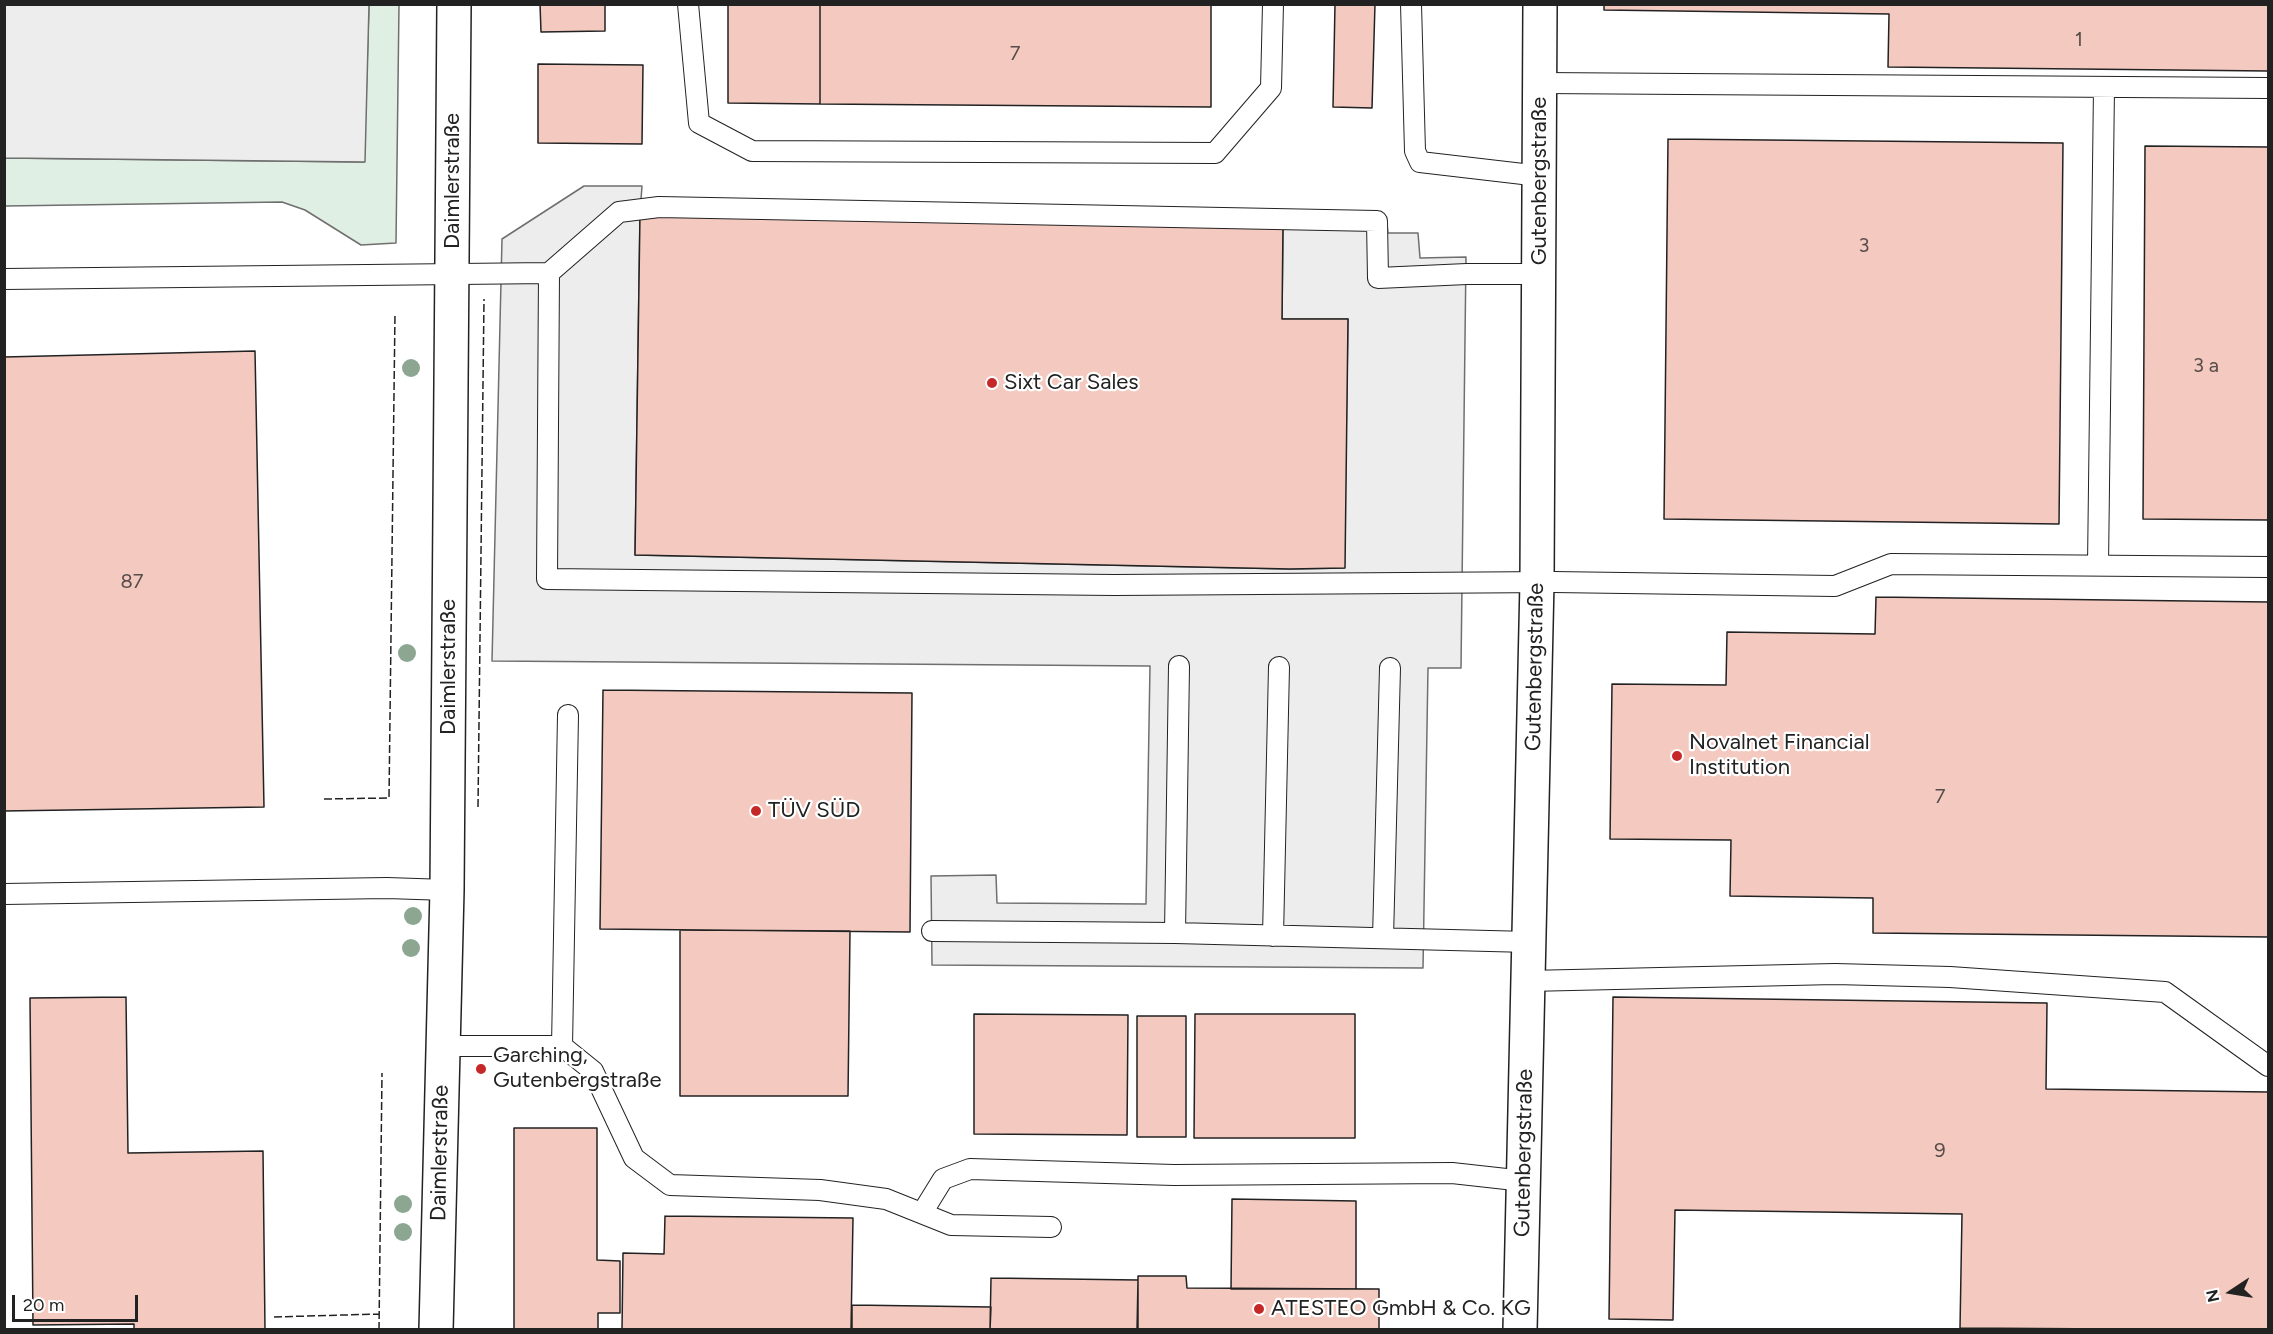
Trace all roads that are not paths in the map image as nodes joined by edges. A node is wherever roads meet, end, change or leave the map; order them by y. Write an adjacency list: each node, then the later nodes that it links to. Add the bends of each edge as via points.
1 (454, 4): 10 (street, Daimlerstraße)
2 (688, 4): 3 (lane, via 699,123 752,151 1192,153 1215,153 1271,88)
3 (1273, 4)
4 (1411, 4): 9 (lane, via 1415,151 1420,162)
5 (1540, 4): 6 (street, Gutenbergstraße)
6 (1540, 83): 7 (lane); 9 (street, Gutenbergstraße)
7 (2104, 87): 8 (lane); 14 (lane)
8 (2268, 88)
9 (1540, 176): 12 (street, Gutenbergstraße)
10 (452, 273): 11 (lane); 13 (lane); 21 (street, Daimlerstraße)
11 (549, 273): 12 (lane, via 620,212 659,207 1377,221 1378,278); 16 (lane, via 547,579 1114,585)
12 (1539, 274): 16 (street, Gutenbergstraße)
13 (4, 279)
14 (2098, 566): 15 (lane); 16 (lane, via 1891,564 1835,586)
15 (2268, 567)
16 (1537, 582): 27 (street, Gutenbergstraße)
17 (1179, 666): 24 (lane)
18 (1280, 667): 25 (lane)
19 (1390, 668): 26 (lane)
20 (568, 715): 30 (lane)
21 (447, 890): 22 (lane); 29 (street, Daimlerstraße)
22 (4, 894)
23 (932, 931): 24 (lane)
24 (1175, 933): 25 (lane)
25 (1274, 936): 26 (lane)
26 (1383, 938): 27 (lane)
27 (1529, 942): 28 (street, Gutenbergstraße)
28 (1528, 981): 31 (lane, via 1835,974 1950,977 2165,992); 32 (street, Gutenbergstraße)
29 (443, 1046): 30 (lane); 35 (street, Daimlerstraße)
30 (562, 1046): 33 (lane, via 593,1071 634,1158 670,1185 820,1190 886,1198)
31 (2268, 1066)
32 (1524, 1181): 33 (lane, via 1452,1173 1174,1175 970,1169 943,1179); 36 (street, Gutenbergstraße)
33 (922, 1213): 34 (lane, via 951,1225)
34 (1051, 1227)
35 (436, 1329)
36 (1520, 1329)

